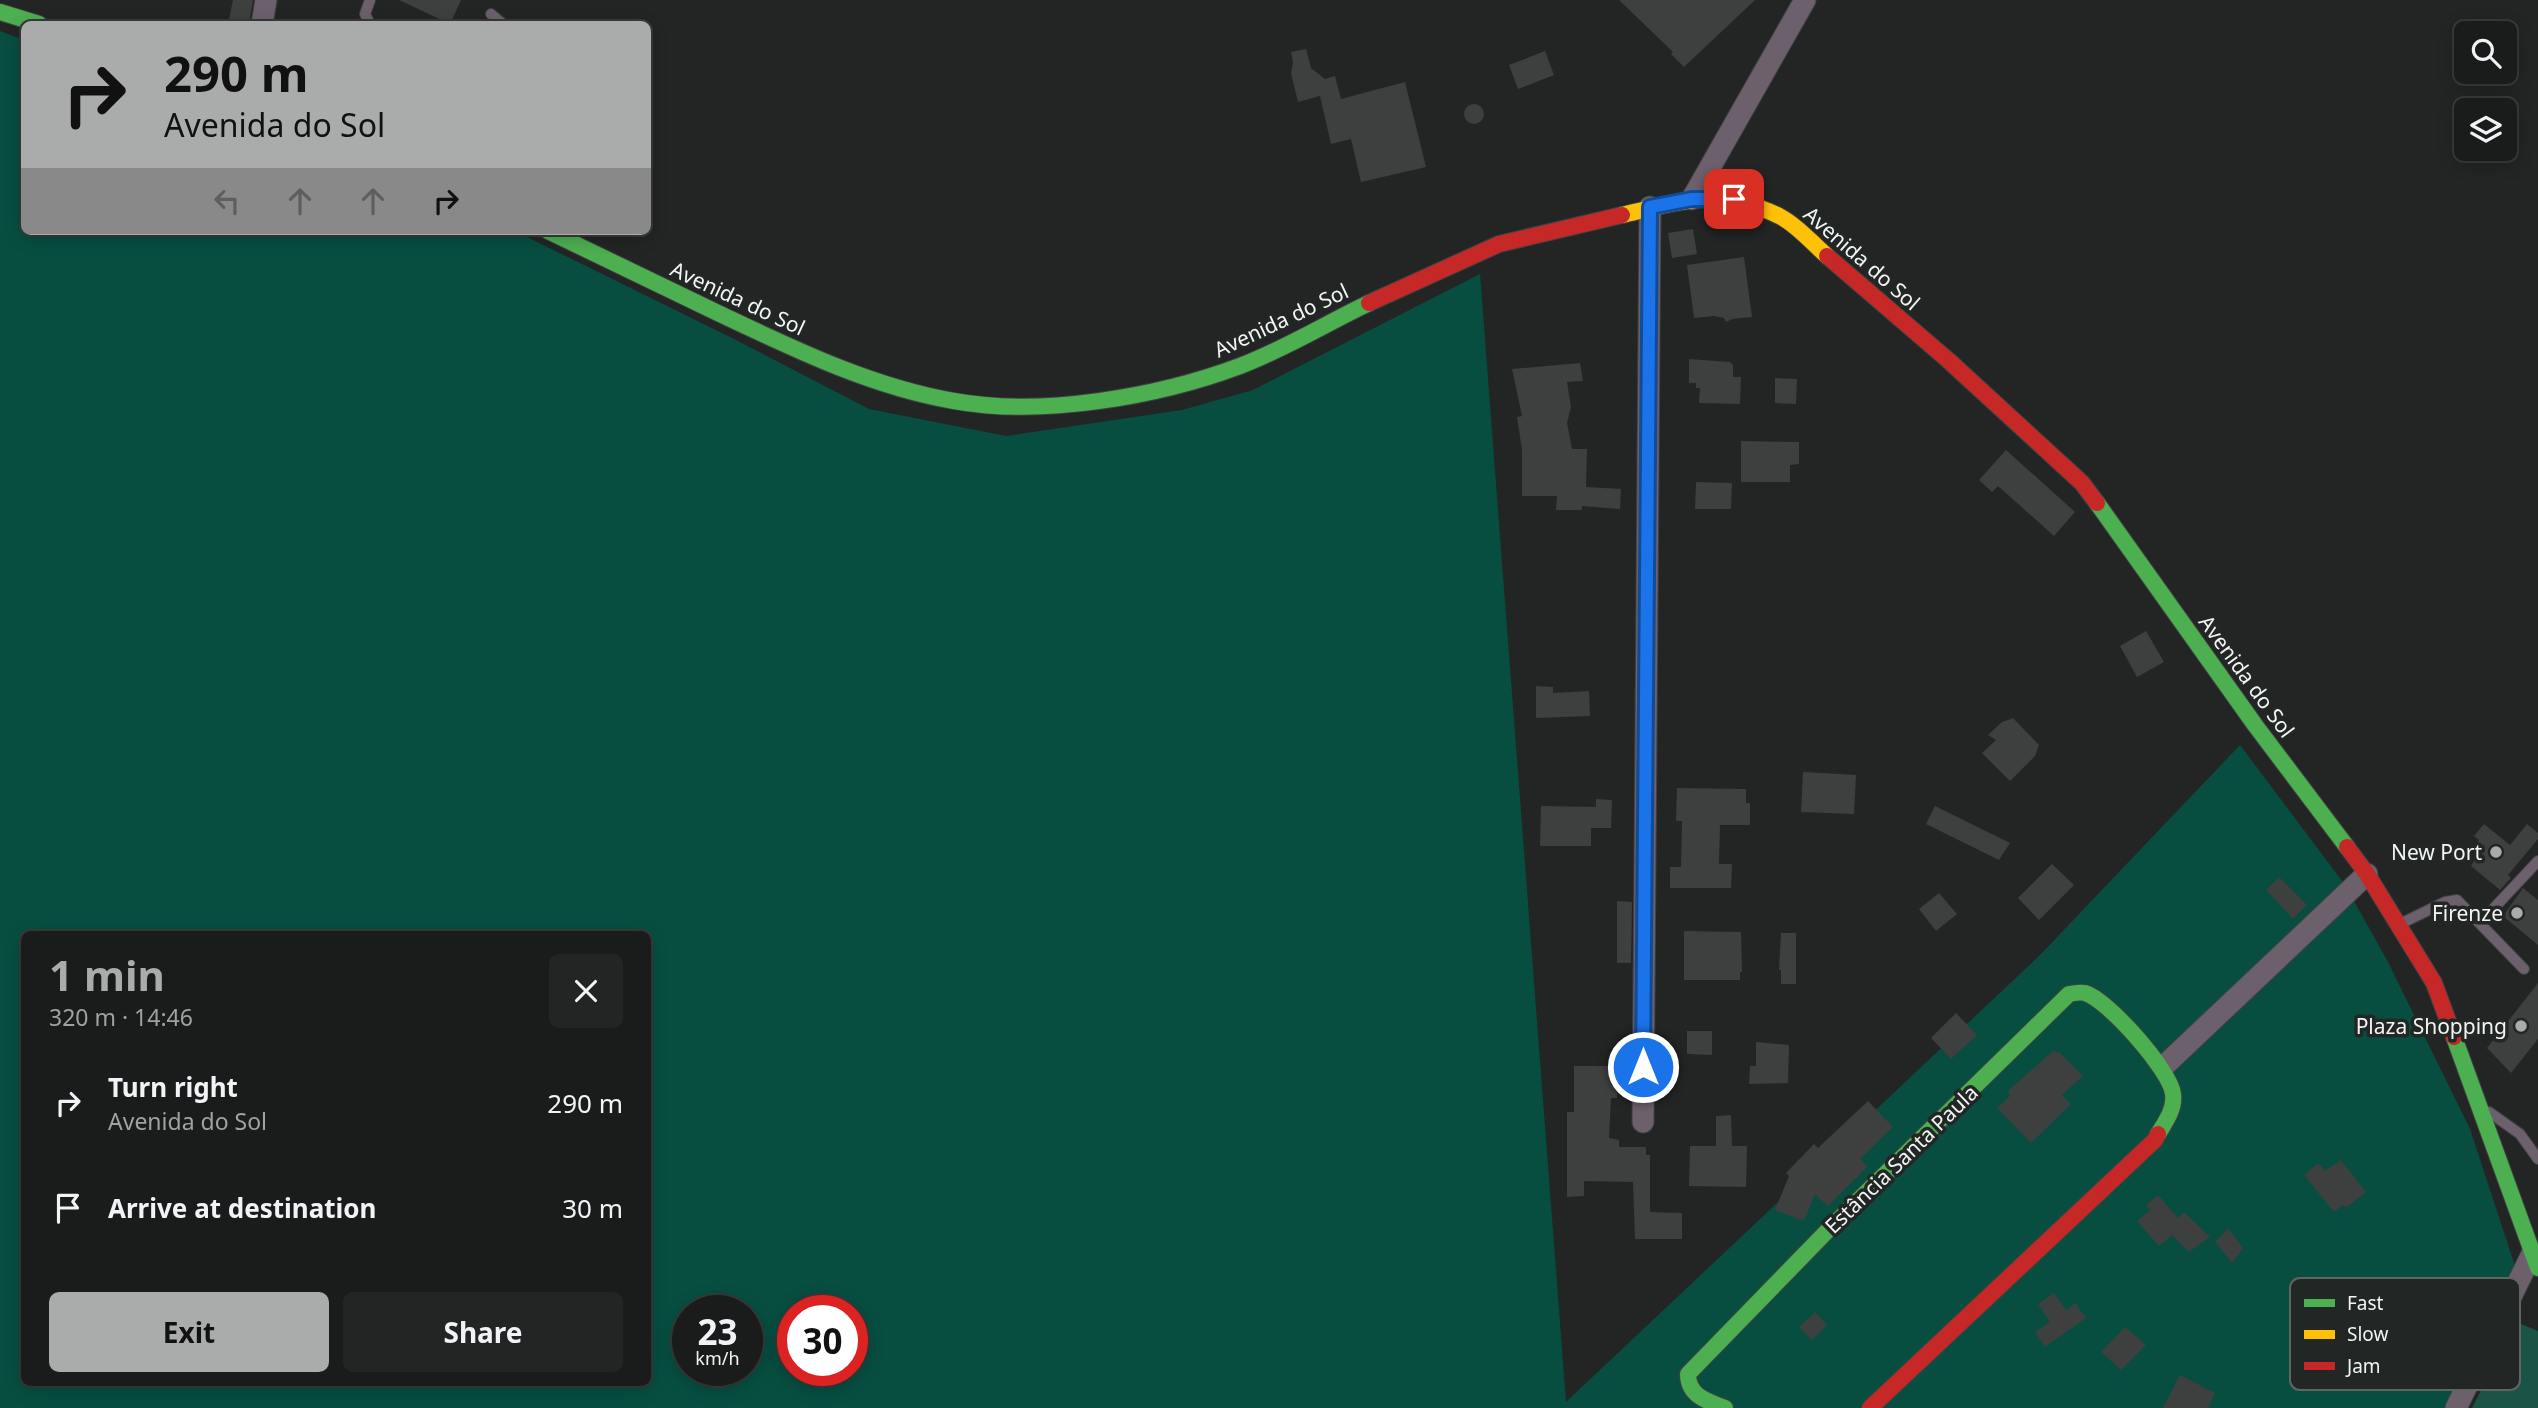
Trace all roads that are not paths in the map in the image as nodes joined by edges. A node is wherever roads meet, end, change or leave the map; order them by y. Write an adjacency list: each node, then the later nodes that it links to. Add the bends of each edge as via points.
1 (266, 0): 7 (street)
2 (370, 0): 8 (lane, via 365,14)
3 (1805, 0): 10 (street)
4 (0, 12): 6 (street)
5 (491, 14): 9 (lane)
6 (29, 21)
7 (262, 21)
8 (368, 21)
9 (499, 21)
10 (1692, 199): 11 (street, Avenida do Sol); 14 (street, Avenida do Sol, via 1734,199 1783,218 2082,483)
11 (1650, 207): 12 (street, Avenida do Sol, via 1499,244 1242,365 1184,384 1060,407 953,401 884,383 784,344); 20 (street)
12 (556, 235)
13 (2538, 861): 15 (lane)
14 (2367, 874): 16 (street, Avenida do Sol); 18 (street)
15 (2480, 923): 16 (lane, via 2458,900 2452,900); 17 (lane)
16 (2398, 925): 19 (street, Avenida do Sol, via 2434,983)
17 (2524, 969)
18 (2164, 1066): 25 (street, Estância Santa Paula, via 2092,996 2069,994 1688,1374 1692,1394); 26 (street, Estância Santa Paula, via 2174,1095 2173,1107 2155,1140)
19 (2477, 1105): 21 (lane, via 2520,1135); 22 (street, Avenida do Sol)
20 (1643, 1122)
21 (2538, 1159)
22 (2535, 1261): 23 (street)
23 (2520, 1289)
24 (2466, 1390): 27 (street)
25 (1725, 1408)
26 (1870, 1408)
27 (2456, 1408)

